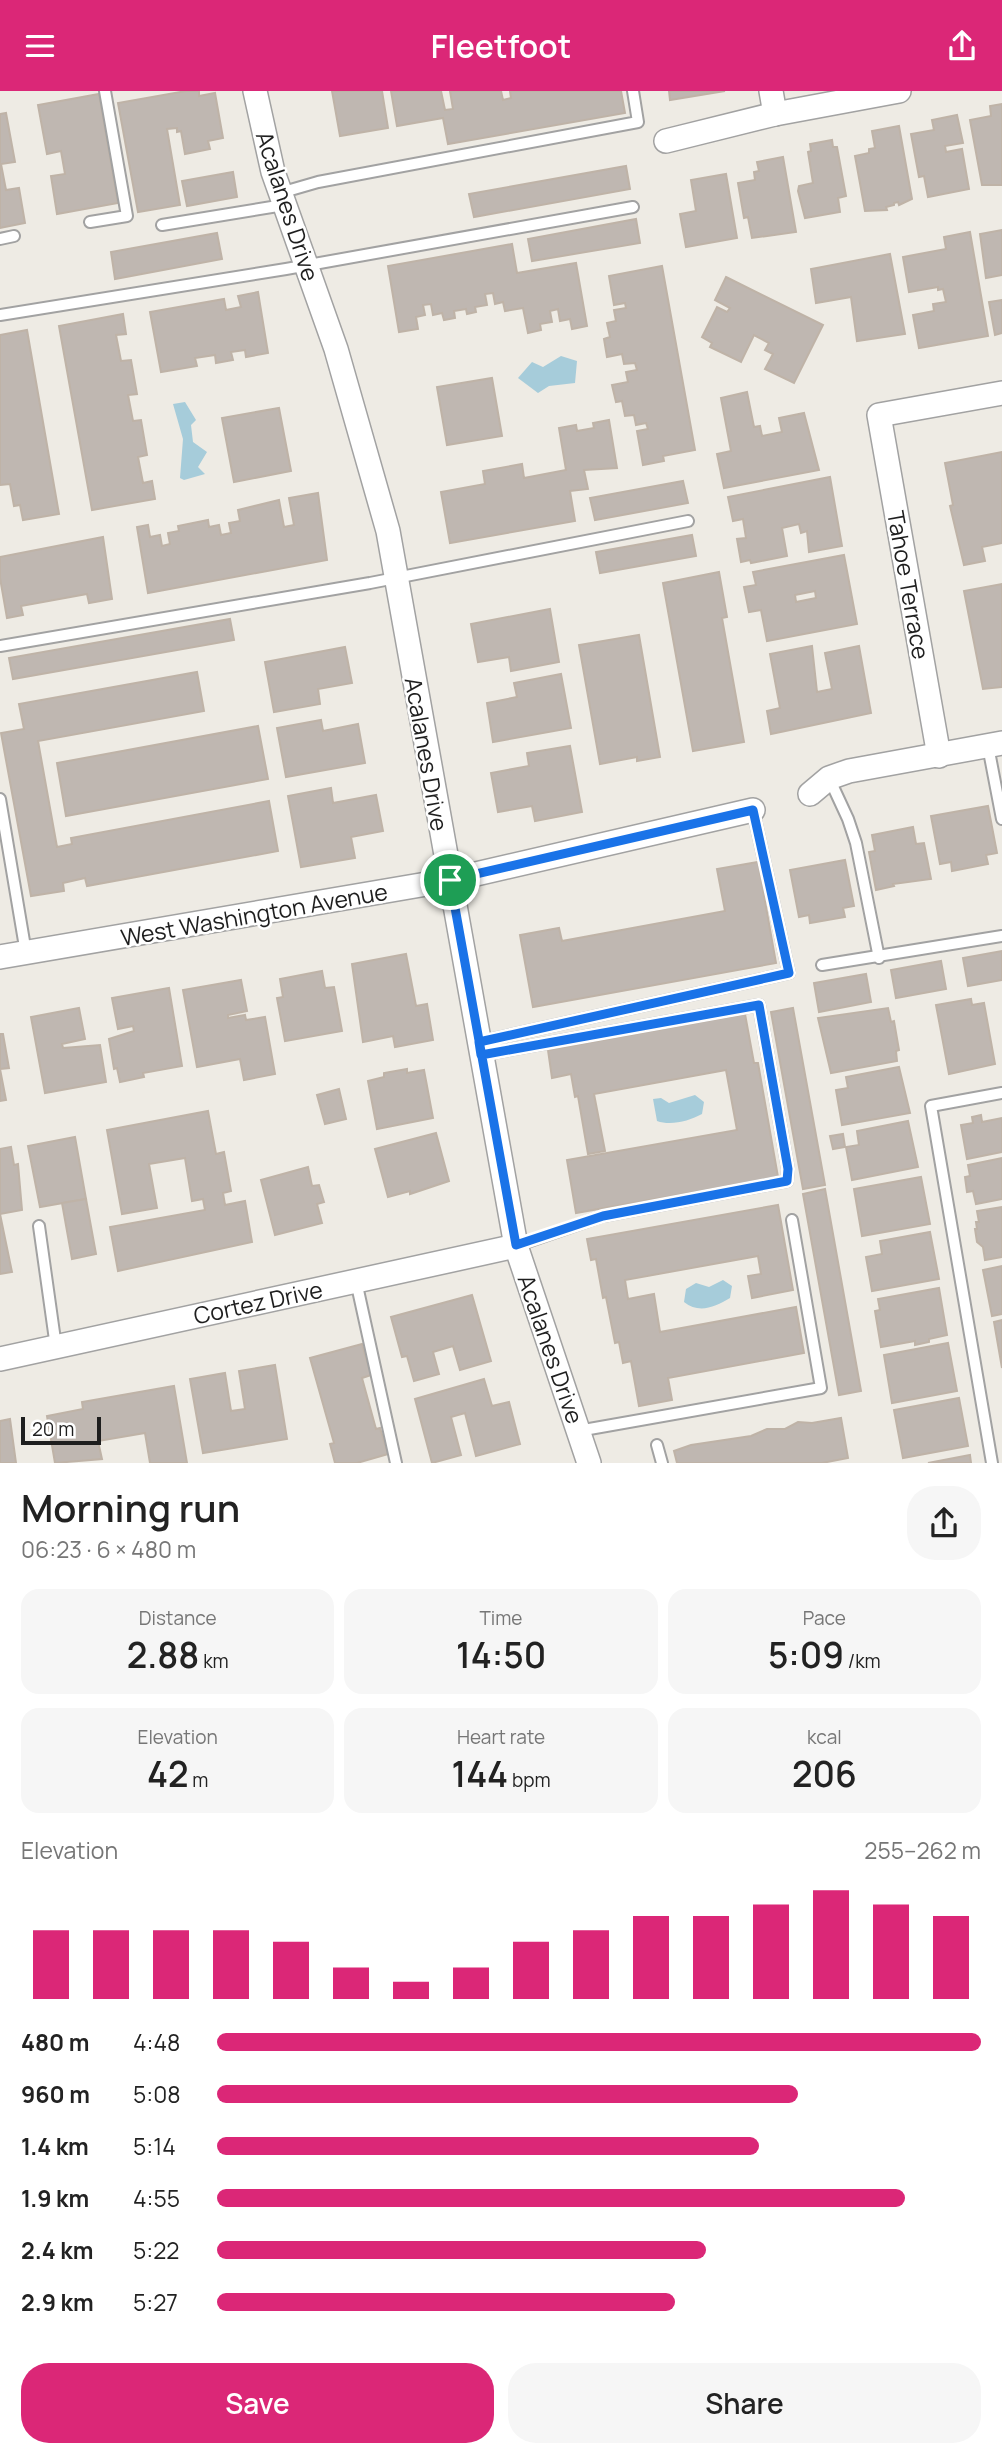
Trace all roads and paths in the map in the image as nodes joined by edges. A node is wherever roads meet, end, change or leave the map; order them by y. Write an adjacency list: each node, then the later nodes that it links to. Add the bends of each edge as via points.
1 (104, 91): 10 (lane, via 127,216)
2 (255, 91): 8 (street, Acalanes Drive)
3 (633, 91): 8 (lane, via 638,122 318,182)
4 (771, 91): 6 (street)
5 (900, 91): 6 (street)
6 (775, 114): 7 (street)
7 (666, 141)
8 (282, 199): 11 (lane); 14 (street, Acalanes Drive)
9 (633, 207): 14 (lane)
10 (90, 222)
11 (162, 225)
12 (14, 236): 13 (lane)
13 (0, 239)
14 (306, 265): 15 (lane); 18 (street, Acalanes Drive, via 336,349 388,531)
15 (0, 315)
16 (1002, 393): 21 (street, Tahoe Terrace, via 879,415)
17 (688, 521): 18 (lane)
18 (396, 578): 19 (lane); 27 (street, Acalanes Drive)
19 (0, 646)
20 (995, 745): 21 (street); 26 (lane)
21 (939, 756): 22 (street)
22 (829, 778): 23 (street); 31 (lane, via 856,843)
23 (810, 794)
24 (0, 799): 29 (lane)
25 (753, 810): 27 (street, West Washington Avenue); 33 (lane, via 789,973)
26 (1002, 819)
27 (450, 880): 29 (street, West Washington Avenue); 33 (street, Acalanes Drive)
28 (1002, 936): 31 (lane)
29 (26, 953): 30 (street, West Washington Avenue)
30 (0, 957)
31 (879, 958): 32 (lane)
32 (822, 965)
33 (480, 1048): 37 (street, Acalanes Drive); 37 (lane, via 562,1040 759,1005 787,1181 597,1217)
34 (1002, 1093): 46 (lane, via 931,1106)
35 (792, 1220): 41 (lane, via 821,1388)
36 (39, 1226): 39 (lane)
37 (516, 1245): 38 (street, Cortez Drive); 41 (street, Acalanes Drive)
38 (356, 1280): 39 (street, Cortez Drive); 43 (lane)
39 (56, 1346): 40 (street, Cortez Drive)
40 (0, 1359)
41 (578, 1431): 44 (street, Acalanes Drive)
42 (657, 1445): 45 (lane)
43 (396, 1463)
44 (589, 1463)
45 (662, 1463)
46 (992, 1463)

